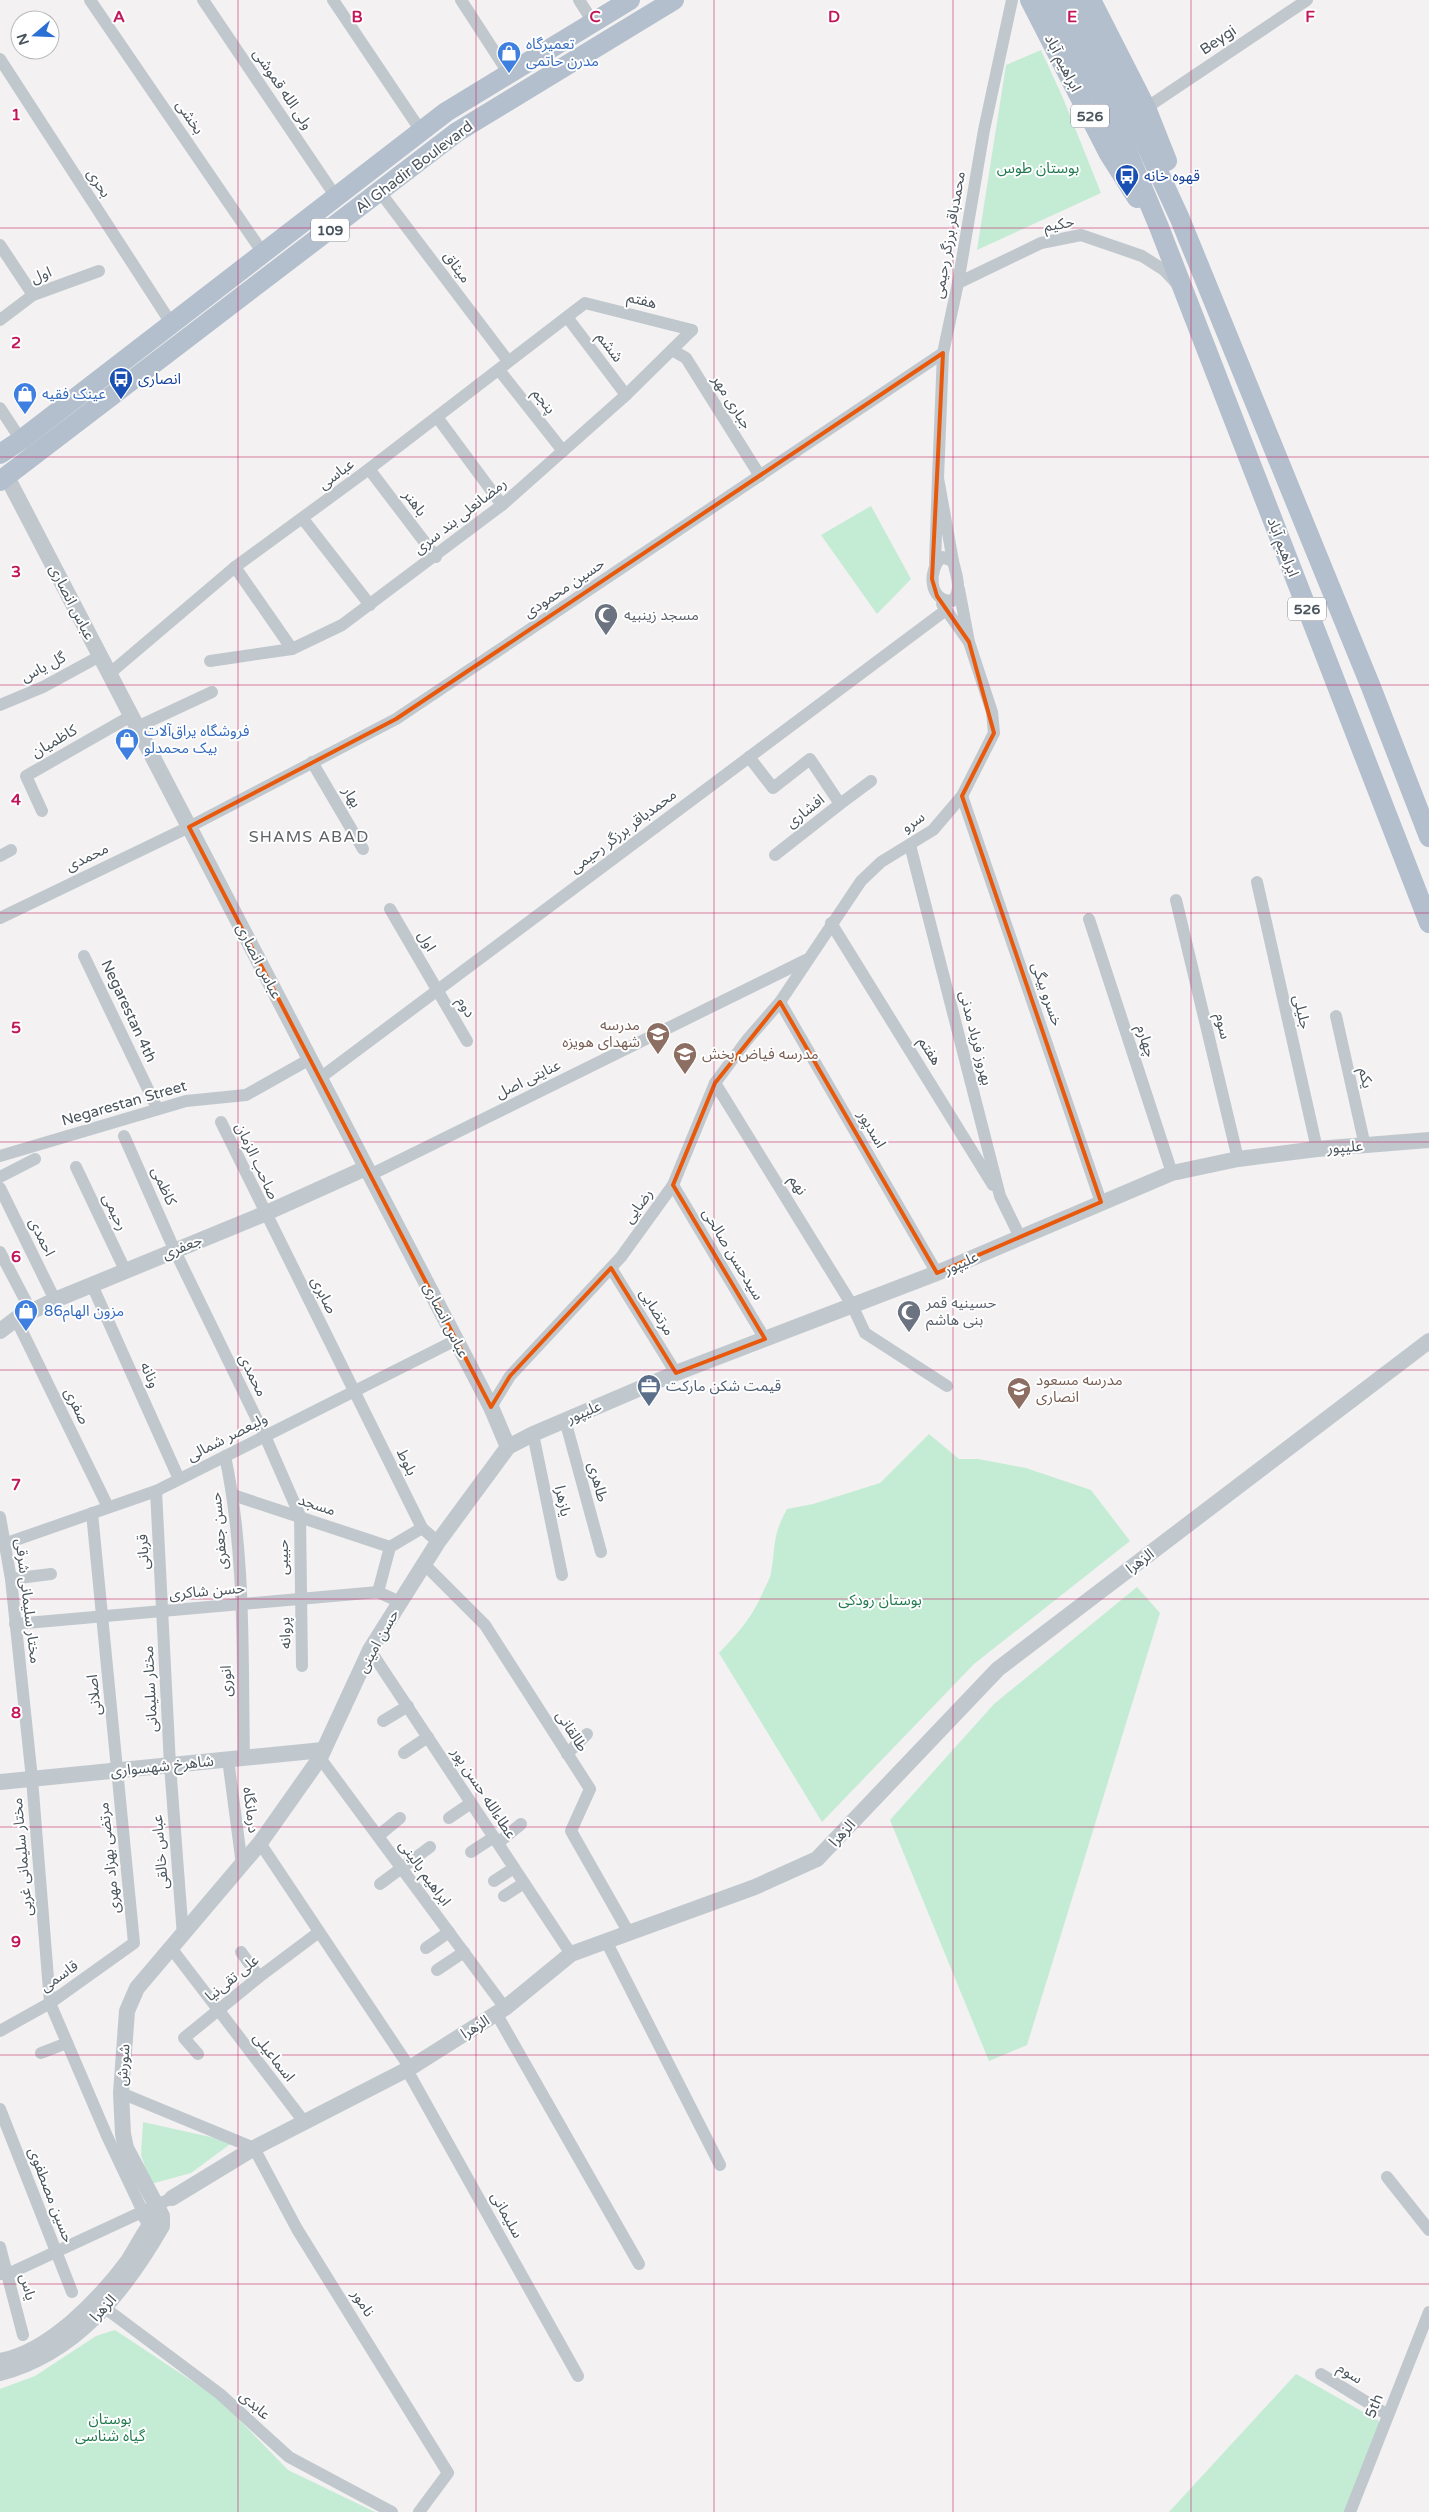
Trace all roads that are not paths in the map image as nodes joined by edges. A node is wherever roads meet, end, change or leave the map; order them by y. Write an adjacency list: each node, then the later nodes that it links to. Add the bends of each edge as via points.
1 (90, 0): 24 (street, بخشی)
2 (203, 0): 20 (street, ولی الله قموشی)
3 (333, 0): 18 (street)
4 (462, 0): 16 (street)
5 (579, 0): 14 (street)
6 (630, 0): 14 (main road, Al Ghadir Boulevard / 109)
7 (674, 0): 19 (main road, Al Ghadir Boulevard / 109, via 457,132)
8 (1012, 0): 26 (street, محمدباقر برزگر رحیمی, via 984,130)
9 (1030, 0): 22 (main road, ابراهیم آباد / 526, via 1109,154)
10 (1051, 0): 22 (main road, ابراهیم آباد / 526, via 1115,122)
11 (1072, 0): 21 (main road, ابراهیم آباد / 526)
12 (1091, 0): 17 (main road, ابراهیم آباد / 526)
13 (1307, 0): 17 (street, Beygi)
14 (593, 22): 16 (main road, Al Ghadir Boulevard / 109)
15 (0, 60): 32 (street, بحری)
16 (509, 74): 18 (main road, Al Ghadir Boulevard / 109)
17 (1146, 108): 21 (main road, ابراهیم آباد / 526, via 1172,174)
18 (421, 131): 20 (main road, Al Ghadir Boulevard / 109)
19 (380, 192): 36 (street, میثاق); 46 (main road, Al Ghadir Boulevard / 109)
20 (336, 197): 24 (main road, Al Ghadir Boulevard / 109)
21 (1180, 219): 69 (main road, ابراهیم آباد / 526)
22 (1159, 227): 27 (main road, ابراهیم آباد / 526)
23 (0, 245): 28 (street)
24 (263, 253): 32 (main road, Al Ghadir Boulevard / 109)
25 (99, 271): 28 (street, اول)
26 (958, 283): 27 (street, حکیم, via 1041,243 1081,235 1142,256 1164,270); 35 (street, محمدباقر برزگر رحیمی)
27 (1186, 295): 72 (main road, ابراهیم آباد / 526)
28 (33, 296): 31 (street, اول)
29 (585, 303): 30 (street, عباسی); 33 (street, هفتم)
30 (567, 317): 36 (street, عباسی); 37 (street, ششم)
31 (0, 320)
32 (171, 323): 40 (main road, Al Ghadir Boulevard / 109)
33 (692, 330): 34 (street, رمضانعلی بند سری)
34 (672, 350): 37 (street, رمضانعلی بند سری); 44 (street, جباری مهر, via 686,358)
35 (943, 353): 44 (street, حسین محمودی); 45 (street, محمدباقر برزگر رحیمی)
36 (504, 366): 39 (street, عباسی); 41 (street, پنجم)
37 (626, 395): 41 (street, رمضانعلی بند سری)
38 (0, 408): 40 (street)
39 (437, 417): 43 (street, عباسی); 47 (street)
40 (21, 440): 42 (main road, Al Ghadir Boulevard / 109)
41 (563, 451): 47 (street, رمضانعلی بند سری)
42 (0, 454)
43 (369, 469): 48 (street, عباسی); 49 (street, باهنر)
44 (760, 476): 66 (street, حسین محمودی, via 396,719)
45 (938, 478): 50 (street, محمدباقر برزگر رحیمی); 51 (street, محمدباقر برزگر رحیمی)
46 (3, 479): 59 (street, عباس انصاری)
47 (502, 505): 49 (street, رمضانعلی بند سری)
48 (303, 519): 52 (street, عباسی); 55 (street)
49 (436, 557): 55 (street, رمضانعلی بند سری)
50 (953, 561): 51 (street, via 942,557); 53 (street, محمدباقر برزگر رحیمی)
51 (935, 564): 54 (street, محمدباقر برزگر رحیمی, via 932,579)
52 (235, 567): 58 (street); 61 (street, عباسی)
53 (958, 586): 54 (street, via 952,601 943,601); 57 (street, محمدباقر برزگر رحیمی)
54 (937, 596): 56 (street)
55 (370, 605): 58 (street, رمضانعلی بند سری, via 342,625)
56 (946, 610): 57 (street); 65 (street, محمدباقر برزگر رحیمی)
57 (969, 642): 68 (street, سرو, via 992,712 994,733)
58 (292, 649): 60 (street, رمضانعلی بند سری)
59 (100, 656): 61 (street, عباس انصاری); 63 (street, گل یاس, via 43,688)
60 (210, 661)
61 (109, 674): 64 (street, عباس انصاری)
62 (212, 692): 64 (street)
63 (0, 706)
64 (134, 721): 71 (street, کاظمیان, via 26,776); 73 (street, عباس انصاری)
65 (749, 757): 70 (street, افشاری, via 773,788 810,760); 87 (street, محمدباقر برزگر رحیمی)
66 (312, 762): 73 (street, حسین محمودی); 76 (street, بهار)
67 (870, 781): 70 (street)
68 (962, 796): 75 (street, سرو, via 933,830); 110 (street, خسرو بیگی)
69 (1415, 800): 72 (main road); 74 (main road, ابراهیم آباد / 526)
70 (840, 804): 77 (street, افشاری)
71 (42, 810)
72 (1386, 812): 83 (main road, ابراهیم آباد / 526)
73 (189, 827): 81 (street, محمدی); 91 (street, عباس انصاری)
74 (1429, 837)
75 (910, 845): 84 (street, سرو, via 868,871); 109 (street, بهروز فریاد مدنی)
76 (363, 849)
77 (775, 855)
78 (1257, 882): 99 (street, جلیلی)
79 (1176, 900): 102 (street, سوم)
80 (390, 909): 87 (street, اول)
81 (0, 918)
82 (1089, 919): 105 (street, چهارم)
83 (1429, 922)
84 (832, 923): 86 (street, سرو); 109 (street, هفتم)
85 (84, 956): 94 (street, Negarestan 4th)
86 (808, 959): 88 (street, سرو); 104 (street, عنایتی اصل)
87 (436, 990): 90 (street, دوم); 92 (street, محمدباقر برزگر رحیمی)
88 (780, 1002): 93 (street, رضایی); 117 (street, اسدپور)
89 (1336, 1016): 98 (street, یکم)
90 (467, 1041)
91 (310, 1059): 92 (street, عباس انصاری); 94 (street, Negarestan Street, via 246,1095 186,1100)
92 (320, 1078): 104 (street, عباس انصاری)
93 (716, 1083): 107 (street, رضایی); 120 (street, نهم)
94 (157, 1108): 100 (street, Negarestan Street)
95 (221, 1122): 111 (street, صاحب الزمان)
96 (124, 1136): 113 (street, کاظمی)
97 (1429, 1140): 98 (street, علیپور)
98 (1364, 1146): 99 (street, علیپور)
99 (1317, 1150): 102 (street, علیپور)
100 (0, 1156)
101 (35, 1159): 106 (street)
102 (1238, 1159): 105 (street, علیپور)
103 (76, 1167): 116 (street, رحیمی)
104 (368, 1171): 111 (street, جعفری); 125 (street, عباس انصاری)
105 (1172, 1173): 110 (street, علیپور)
106 (0, 1177)
107 (673, 1185): 115 (street, رضایی); 124 (street, سیدحسن صالحی)
108 (0, 1188): 119 (street, احمدی)
109 (1000, 1196): 112 (street, بهروز فریاد مدنی)
110 (1101, 1202): 112 (street, علیپور)
111 (264, 1214): 113 (street, جعفری); 129 (street, صابری)
112 (1020, 1237): 117 (street, علیپور)
113 (174, 1250): 116 (street, جعفری); 133 (street, محمدی)
114 (0, 1252): 121 (street)
115 (611, 1268): 127 (street, مرتضایی); 130 (street, رضایی, via 510,1376)
116 (124, 1270): 118 (street, جعفری)
117 (937, 1273): 120 (street, علیپور)
118 (92, 1285): 119 (street, جعفری); 136 (street, ونانه)
119 (55, 1300): 121 (street, جعفری)
120 (852, 1305): 124 (street, علیپور); 128 (street, نهم, via 865,1333)
121 (31, 1312): 122 (street, جعفری)
122 (16, 1319): 123 (street, جعفری); 139 (street, صفری)
123 (0, 1331)
124 (765, 1339): 127 (street, علیپور)
125 (456, 1340): 129 (street, ولیعصر شمالی); 130 (street, عباس انصاری)
126 (1429, 1341): 191 (street, الزهرا, via 998,1669 817,1859 754,1887)
127 (676, 1373): 131 (street, علیپور)
128 (947, 1386)
129 (355, 1391): 133 (street, ولیعصر شمالی); 143 (street, بلوط)
130 (491, 1407): 134 (street, عباس انصاری)
131 (565, 1420): 132 (street, علیپور); 147 (street, طاهری)
132 (533, 1434): 134 (street, علیپور); 150 (street, یازهرا)
133 (265, 1436): 135 (street, ولیعصر شمالی); 141 (street, محمدی)
134 (508, 1446): 144 (street, حسن امینی)
135 (225, 1456): 136 (street, ولیعصر شمالی); 138 (street, حسن جعفری)
136 (179, 1479): 137 (street, ولیعصر شمالی)
137 (156, 1490): 139 (street, ولیعصر شمالی); 156 (street, قربانی)
138 (233, 1495): 141 (street, مسجد); 155 (street, حسن جعفری)
139 (108, 1507): 140 (street, ولیعصر شمالی)
140 (92, 1513): 145 (street, ولیعصر شمالی); 157 (street)
141 (300, 1516): 146 (street, مسجد); 153 (street, حبیبی)
142 (0, 1517): 145 (street, مختار سلیمانی شرقی)
143 (422, 1528): 144 (street, بلوط); 146 (street)
144 (438, 1542): 148 (street, حسن امینی)
145 (4, 1544): 151 (street, مختار سلیمانی شرقی)
146 (390, 1547): 152 (street)
147 (601, 1552)
148 (424, 1564): 154 (street, حسن امینی); 167 (street, طالقانی, via 485,1625)
149 (51, 1574): 151 (street)
150 (562, 1575)
151 (10, 1579): 158 (street, مختار سلیمانی شرقی)
152 (378, 1592): 153 (street, حسن شاکری); 154 (street, حسن شاکری)
153 (300, 1599): 155 (street, حسن شاکری); 160 (street, پروانه)
154 (400, 1602): 159 (street, حسن امینی)
155 (241, 1604): 156 (street, حسن شاکری); 168 (street, انوری)
156 (162, 1611): 157 (street, حسن شاکری); 169 (street, مختار سلیمانی)
157 (102, 1616): 158 (street, حسن شاکری); 170 (street, اصلانی)
158 (16, 1624): 171 (street, مختار سلیمانی شرقی)
159 (370, 1650): 161 (street, عطاءالله حسن پور); 166 (street, حسن امینی)
160 (302, 1666)
161 (408, 1706): 162 (street); 164 (street, عطاءالله حسن پور)
162 (383, 1721)
163 (587, 1734): 167 (street)
164 (428, 1737): 165 (street); 173 (street, عطاءالله حسن پور)
165 (404, 1753)
166 (322, 1754): 168 (street, شاهرخ شهسواری); 177 (street, ابراهیم بالینی); 179 (street, حسن امینی)
167 (567, 1754): 191 (street, طالقانی, via 590,1790 570,1831)
168 (236, 1759): 169 (street, شاهرخ شهسواری); 182 (street, درمانگاه)
169 (170, 1765): 170 (street, شاهرخ شهسواری); 192 (street, عباس خالقی)
170 (117, 1770): 171 (street, شاهرخ شهسواری); 194 (street, مرتضی بهزاد مهری)
171 (32, 1779): 172 (street, شاهرخ شهسواری); 202 (street, مختار سلیمانی غربی)
172 (0, 1782)
173 (472, 1803): 175 (street); 178 (street, عطاءالله حسن پور)
174 (400, 1818): 177 (street)
175 (449, 1818)
176 (521, 1824): 178 (street)
177 (378, 1836): 183 (street, ابراهیم بالینی)
178 (496, 1840): 181 (street); 184 (street, عطاءالله حسن پور)
179 (260, 1843): 182 (street, حسن امینی); 189 (street)
180 (430, 1847): 183 (street)
181 (471, 1852)
182 (242, 1865): 192 (street, حسن امینی)
183 (401, 1868): 186 (street); 190 (street, ابراهیم بالینی)
184 (514, 1868): 185 (street); 187 (street, عطاءالله حسن پور)
185 (494, 1881)
186 (380, 1884)
187 (524, 1884): 188 (street); 199 (street, عطاءالله حسن پور)
188 (504, 1896)
189 (319, 1932): 201 (street, علی تقی‌نیا); 209 (street)
190 (449, 1932): 196 (street); 198 (street, ابراهیم بالینی)
191 (629, 1933): 193 (street, الزهرا)
192 (183, 1936): 195 (street, شورش)
193 (606, 1941): 199 (street, الزهرا); 214 (street)
194 (134, 1943): 202 (street, قاسمی)
195 (171, 1948): 203 (street); 210 (street, شورش, via 137,1988 126,2011)
196 (426, 1948)
197 (241, 1952): 201 (street)
198 (464, 1952): 200 (street); 204 (street, ابراهیم بالینی)
199 (571, 1954): 204 (street, الزهرا)
200 (437, 1970)
201 (259, 1976): 203 (street, علی تقی‌نیا)
202 (50, 2003): 205 (street, قاسمی); 206 (street, مختار سلیمانی غربی)
203 (218, 2010): 208 (street, علی تقی‌نیا, via 184,2038); 212 (street, اسماعیلی)
204 (500, 2011): 209 (street, الزهرا); 221 (street, ابراهیم بالینی)
205 (0, 2031)
206 (67, 2043): 207 (street); 217 (street, مختار سلیمانی غربی)
207 (41, 2053)
208 (198, 2054)
209 (409, 2069): 212 (street, الزهرا); 230 (street, سلیمانی)
210 (121, 2093): 213 (street); 217 (street, شورش, via 126,2148)
211 (0, 2109): 220 (street, حسین مصطفوی)
212 (305, 2123): 213 (street, الزهرا)
213 (254, 2148): 216 (street, الزهرا); 233 (street, نامور, via 297,2228 448,2472)
214 (720, 2165)
215 (1387, 2177): 218 (street)
216 (172, 2198): 217 (street)
217 (150, 2209): 220 (street); 224 (street, الزهرا, via 162,2216 162,2226 126,2283); 227 (street, الزهرا, via 148,2228 128,2260 88,2305 42,2344)
218 (1429, 2230)
219 (0, 2247): 222 (street, یاس)
220 (56, 2253): 222 (street); 223 (street, حسین مصطفوی)
221 (639, 2264)
222 (4, 2274): 226 (street, یاس)
223 (72, 2292)
224 (105, 2308): 228 (street, الزهرا, via 48,2354 20,2368); 232 (street, عابدی, via 220,2394 289,2457)
225 (1429, 2312): 231 (street, 5th)
226 (23, 2335)
227 (0, 2361)
228 (0, 2373)
229 (1321, 2374): 231 (street, سوم)
230 (578, 2376)
231 (1388, 2416): 234 (street, 5th)
232 (392, 2512)
233 (419, 2512)
234 (1350, 2512)

